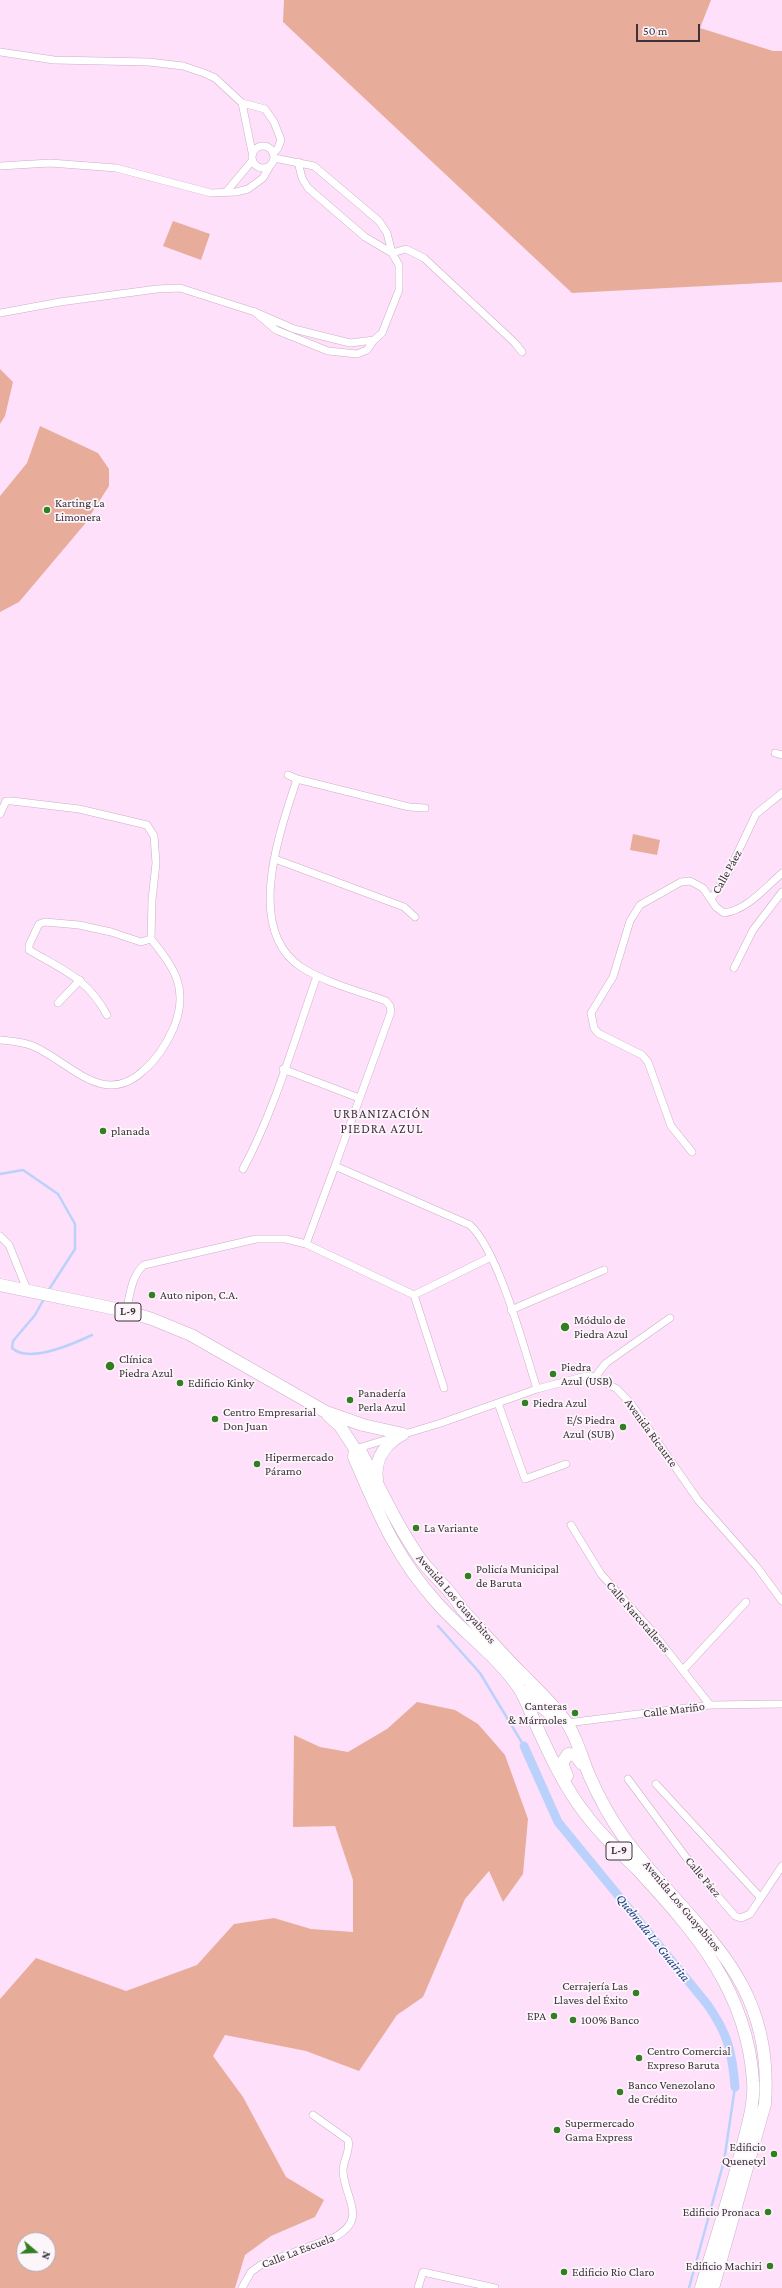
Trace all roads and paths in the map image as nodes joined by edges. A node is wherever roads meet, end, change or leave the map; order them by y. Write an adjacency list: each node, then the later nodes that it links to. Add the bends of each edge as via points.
1 (0, 52): 2 (street, via 54,60 126,61 183,66 215,78)
2 (242, 103): 3 (street); 4 (street, via 265,109 274,122 281,140)
3 (252, 152): 4 (street, via 264,145 270,148); 5 (street)
4 (273, 159): 5 (street, via 261,168); 6 (street); 8 (street, via 254,186 242,191)
5 (252, 161): 8 (street)
6 (298, 162): 9 (street, via 302,178 308,188 365,236); 9 (street, via 314,166 328,176 379,221 387,233)
7 (0, 166): 8 (street, via 50,163 96,166 145,175 205,191)
8 (226, 191)
9 (392, 253): 12 (street, via 399,265 399,290 382,333); 13 (street, via 406,249 424,258)
10 (255, 312): 11 (street, via 180,288 167,288); 12 (street, via 294,329 350,342); 12 (street, via 276,330 328,351 357,354 367,350)
11 (0, 313)
12 (374, 340)
13 (522, 352)
14 (288, 775): 15 (street)
15 (297, 779): 17 (street); 19 (street, via 279,834)
16 (782, 793): 22 (street, Calle Páez, via 756,814 728,873)
17 (425, 808)
18 (0, 814): 24 (street, via 6,801 12,801 79,809 147,825 154,836 156,864)
19 (274, 859): 23 (street, via 404,907); 26 (street, via 271,905 275,933 281,947 290,958)
20 (782, 873): 22 (street, Calle Páez, via 746,904 732,912 724,913)
21 (782, 892): 25 (street, via 753,930)
22 (711, 899): 33 (street, via 697,884 681,882 636,909 613,977 591,1013 594,1028 598,1033 642,1055 648,1062 671,1126)
23 (415, 917)
24 (151, 940): 27 (street, via 141,942 112,932 79,926 45,922 39,924 28,945 29,950); 30 (street, via 176,974 181,993 180,1011 168,1039 148,1067 135,1079 119,1086 104,1086 79,1075 33,1046)
25 (734, 968)
26 (317, 976): 31 (street); 32 (street, via 386,1001 390,1006 391,1012)
27 (80, 980): 28 (street); 29 (street, via 97,996)
28 (58, 1003)
29 (107, 1015)
30 (0, 1040)
31 (284, 1069): 32 (street); 35 (street)
32 (359, 1098): 34 (street)
33 (692, 1152)
34 (335, 1166): 37 (street); 38 (street, via 470,1225 479,1234)
35 (243, 1169)
36 (0, 1236): 41 (street, via 9,1245)
37 (306, 1244): 42 (street); 44 (street, via 286,1239 256,1239 151,1262 138,1270)
38 (491, 1257): 42 (street); 43 (street)
39 (604, 1270): 43 (street)
40 (0, 1285): 41 (main road, L-9)
41 (28, 1292): 44 (main road, L-9)
42 (414, 1295): 47 (street)
43 (511, 1310): 48 (street)
44 (126, 1311): 50 (main road, L-9, via 191,1335)
45 (670, 1318): 46 (street, via 606,1363)
46 (595, 1377): 48 (street, via 586,1376); 56 (street, Avenida Ricaurte, via 617,1389 632,1405 698,1500 757,1567)
47 (444, 1388)
48 (537, 1389): 49 (street)
49 (498, 1403): 51 (street); 53 (street, via 525,1478)
50 (326, 1412): 51 (main road, L-9, via 363,1425); 52 (main road, L-9, via 340,1426)
51 (403, 1434): 52 (street); 54 (main road, via 392,1441 381,1454 377,1464)
52 (355, 1449): 54 (main road, Avenida Los Guayabitos / L-9, via 361,1452); 59 (main road, Avenida Los Guayabitos / L-9, via 354,1457 381,1520 393,1545 414,1577)
53 (566, 1464)
54 (378, 1484): 62 (main road, Avenida Los Guayabitos / L-9, via 422,1561 455,1597 462,1609)
55 (571, 1525): 58 (street, Calle Narcotalleres, via 601,1574)
56 (782, 1601)
57 (746, 1602): 58 (street)
58 (683, 1670): 61 (street, Calle Narcotalleres)
59 (519, 1689): 62 (main road, via 550,1714); 66 (main road, Avenida Los Guayabitos / L-9, via 563,1779)
60 (782, 1704): 61 (street, Calle Mariño)
61 (710, 1705): 62 (street, Calle Mariño)
62 (567, 1723): 63 (main road, Avenida Los Guayabitos / L-9)
63 (590, 1777): 66 (main road, L-9, via 575,1755 565,1756 562,1763 569,1779); 74 (main road, Avenida Los Guayabitos / L-9, via 623,1836 700,1924 731,1966 750,2000 758,2021 766,2065 765,2104)
64 (628, 1779): 68 (street, Calle Páez, via 696,1872 735,1916 741,1918 750,1914)
65 (656, 1784): 68 (street)
66 (597, 1828): 73 (main road, Avenida Los Guayabitos / L-9, via 662,1898 708,1954 731,1991 746,2030 753,2081 751,2108)
67 (782, 1866): 68 (street, Calle Páez)
68 (762, 1898)
69 (313, 2115): 70 (street, Calle La Escuela, via 348,2140 349,2148 343,2169 353,2209 352,2222 345,2231 335,2237 262,2264 251,2272)
70 (242, 2288)
71 (418, 2288): 72 (street, via 423,2272)
72 (494, 2288)
73 (702, 2288)
74 (713, 2288)

